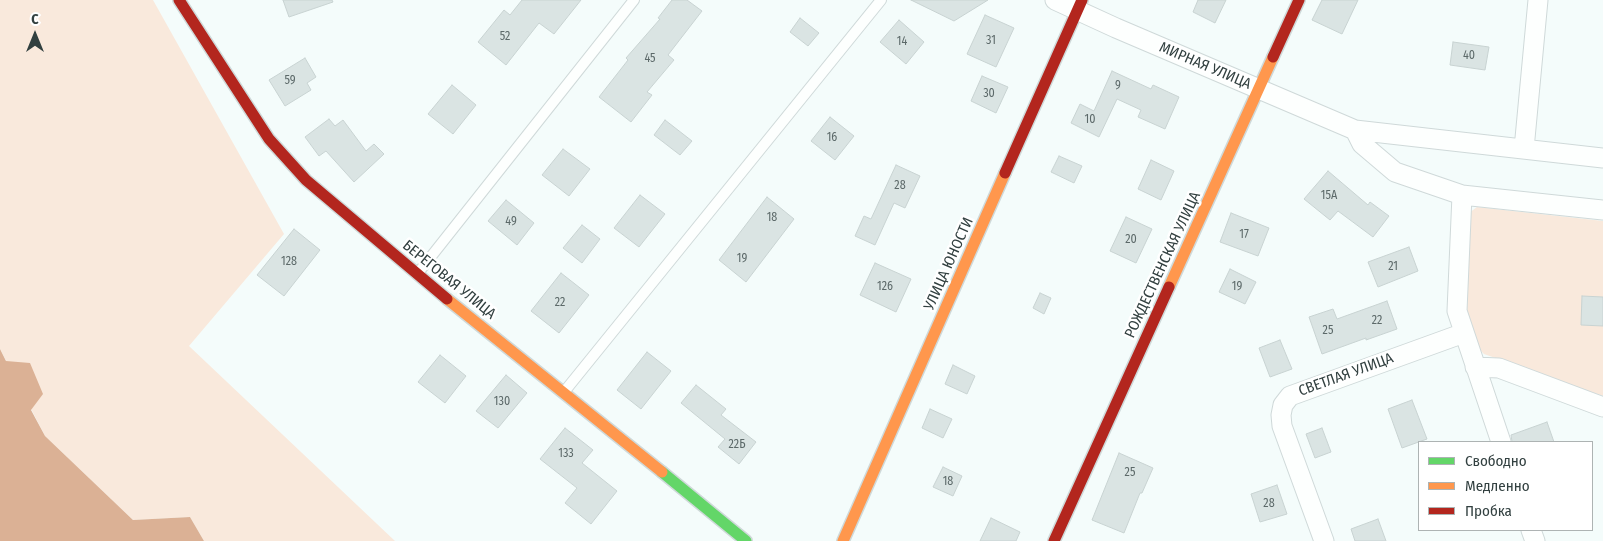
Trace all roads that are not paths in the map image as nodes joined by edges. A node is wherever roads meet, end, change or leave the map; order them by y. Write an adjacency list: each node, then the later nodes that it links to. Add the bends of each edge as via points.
1 (179, 0): 14 (street, БЕРЕГОВАЯ УЛИЦА, via 269,139 306,180)
2 (634, 0): 14 (lane)
3 (882, 0): 17 (lane)
4 (1055, 0): 7 (street, МИРНАЯ УЛИЦА)
5 (1299, 0): 8 (street, РОЖДЕСТВЕНСКАЯ УЛИЦА)
6 (1538, 0): 10 (street)
7 (1080, 5): 8 (street, МИРНАЯ УЛИЦА); 21 (street, УЛИЦА ЮНОСТИ)
8 (1260, 90): 9 (street, МИРНАЯ УЛИЦА); 22 (street, РОЖДЕСТВЕНСКАЯ УЛИЦА)
9 (1355, 130): 10 (street, МИРНАЯ УЛИЦА); 12 (street, via 1362,144 1395,172)
10 (1524, 149): 11 (street, МИРНАЯ УЛИЦА)
11 (1603, 158)
12 (1462, 196): 13 (street); 15 (street, via 1457,310)
13 (1603, 210)
14 (417, 274): 17 (street, БЕРЕГОВАЯ УЛИЦА)
15 (1464, 333): 16 (street); 23 (street, СВЕТЛАЯ УЛИЦА, via 1290,396 1283,405 1282,426)
16 (1475, 367): 18 (street, via 1499,368); 19 (street)
17 (563, 393): 20 (street, БЕРЕГОВАЯ УЛИЦА)
18 (1603, 407)
19 (1501, 441)
20 (746, 541)
21 (843, 541)
22 (1054, 541)
23 (1324, 541)

